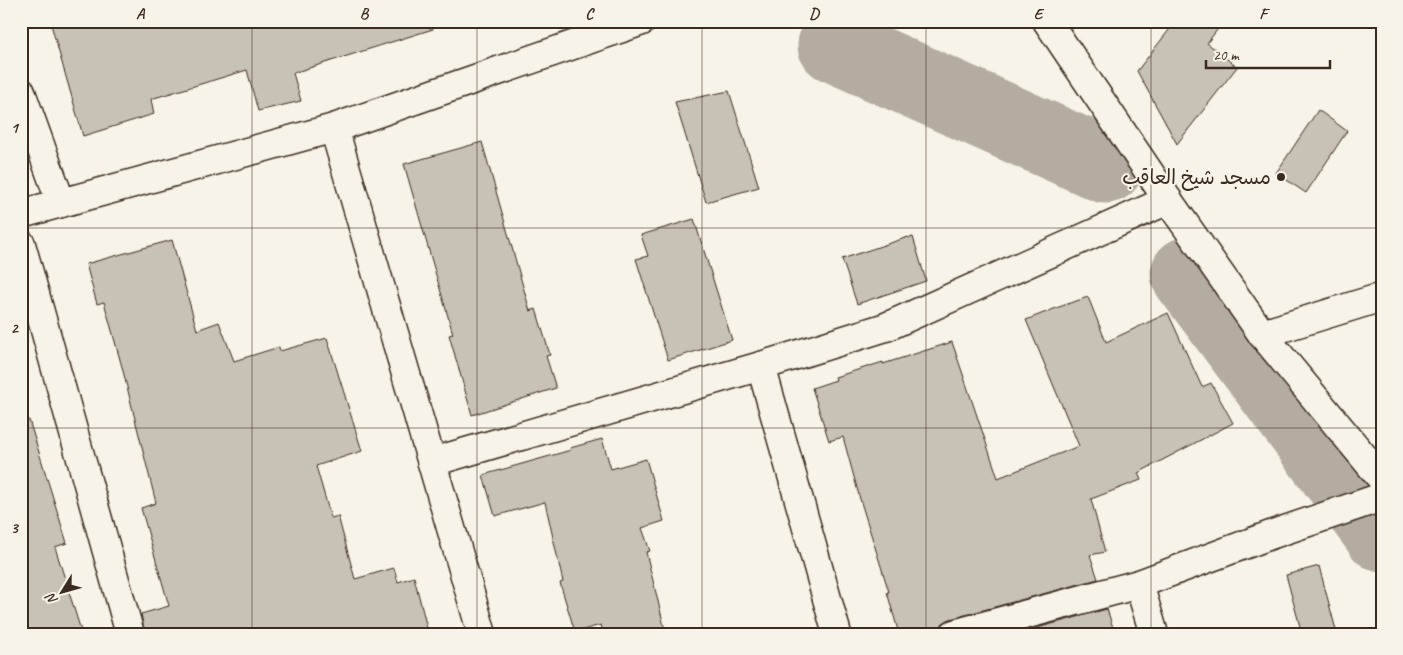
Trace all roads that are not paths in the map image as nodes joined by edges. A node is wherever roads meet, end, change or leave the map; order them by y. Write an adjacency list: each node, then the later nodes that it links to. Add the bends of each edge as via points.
1 (642, 21): 4 (street)
2 (1047, 21): 5 (street)
3 (21, 92): 6 (street)
4 (334, 128): 6 (street); 12 (street)
5 (1168, 200): 10 (street); 11 (street, via 886,326)
6 (61, 203): 7 (street)
7 (21, 214)
8 (21, 244): 16 (street)
9 (1382, 297): 10 (street)
10 (1262, 334): 13 (street)
11 (760, 366): 12 (street); 18 (street)
12 (432, 462): 17 (street)
13 (1382, 479)
14 (1382, 497): 15 (street)
15 (1139, 584): 19 (street); 20 (street)
16 (130, 634)
17 (482, 634)
18 (837, 634)
19 (954, 634)
20 (1154, 634)

